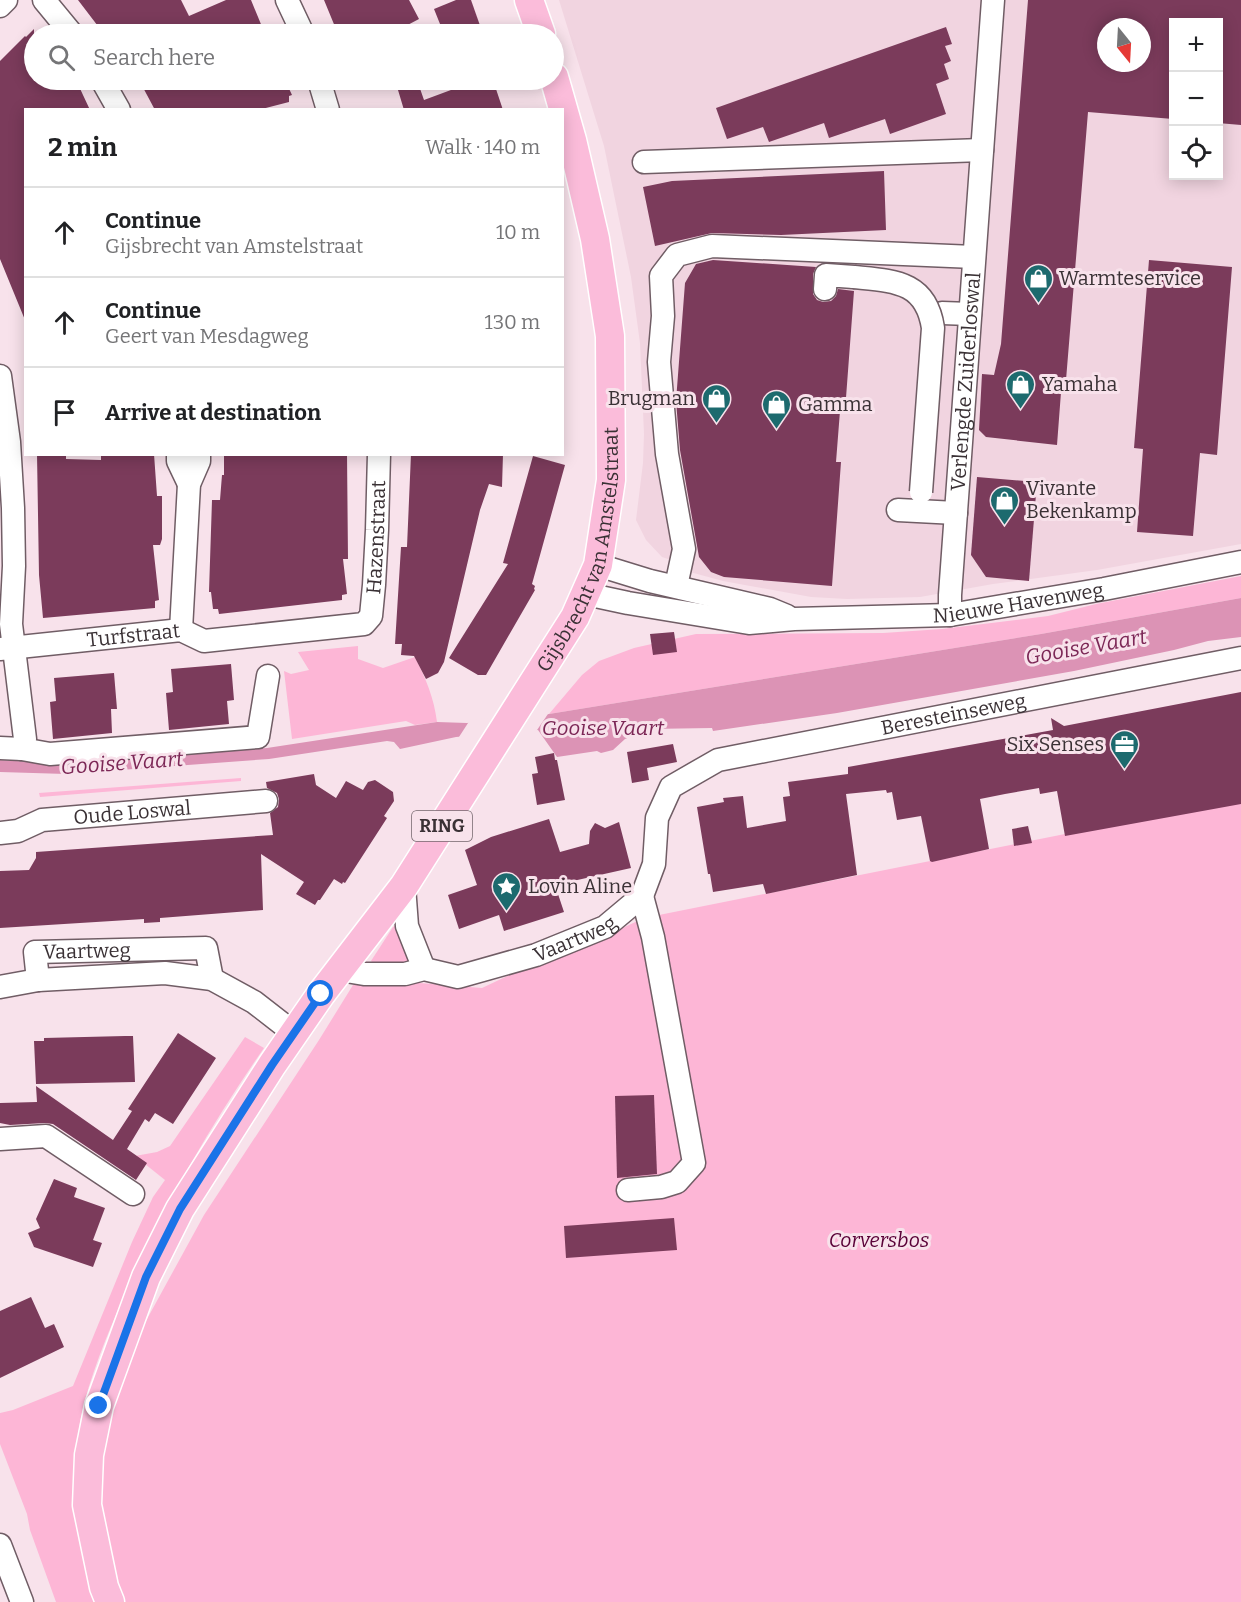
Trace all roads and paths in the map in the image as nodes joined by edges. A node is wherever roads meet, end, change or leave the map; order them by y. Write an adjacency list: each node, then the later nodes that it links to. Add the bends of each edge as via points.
1 (6, 0): 6 (street)
2 (44, 0): 7 (street)
3 (287, 0): 8 (street)
4 (530, 0): 9 (main road)
5 (993, 0): 17 (street, Verlengde Zuiderloswal)
6 (0, 6)
7 (64, 24)
8 (298, 24)
9 (538, 24)
10 (107, 90): 13 (street)
11 (322, 90): 14 (street)
12 (558, 90): 15 (main road, Gijsbrecht van Amstelstraat / RING)
13 (117, 108)
14 (327, 108)
15 (563, 108)
16 (564, 112): 32 (main road, Gijsbrecht van Amstelstraat / RING, via 595,239 610,336 611,480)
17 (982, 150): 18 (street); 19 (street, Verlengde Zuiderloswal)
18 (644, 162)
19 (974, 257): 22 (street, Verlengde Zuiderloswal); 33 (street, via 712,246 678,255 661,276 659,362 668,454 684,549)
20 (825, 289): 28 (street, bridge, via 826,275 896,282 920,296 931,317)
21 (942, 313): 22 (street)
22 (970, 314): 30 (street, Verlengde Zuiderloswal)
23 (0, 376): 39 (street, via 13,508 14,566)
24 (178, 456): 27 (street)
25 (199, 456): 27 (street)
26 (379, 456): 37 (street, Hazenstraat, via 376,552)
27 (189, 484): 38 (street)
28 (921, 502): 29 (street); 30 (street)
29 (898, 510)
30 (956, 513): 35 (street, Verlengde Zuiderloswal)
31 (1241, 562): 35 (street, Nieuwe Havenweg)
32 (598, 565): 33 (street, Nieuwe Havenweg, via 634,577); 34 (main road, Gijsbrecht van Amstelstraat / RING)
33 (677, 579): 36 (street, Nieuwe Havenweg)
34 (586, 594): 36 (street, Nieuwe Havenweg, via 748,623); 46 (main road, Gijsbrecht van Amstelstraat / RING)
35 (950, 615): 36 (street, Nieuwe Havenweg)
36 (794, 619)
37 (368, 621): 38 (street, Turfstraat, via 204,641)
38 (181, 630): 39 (street, Turfstraat)
39 (7, 649): 42 (street, via 25,740)
40 (1241, 658): 43 (street, Beresteinseweg, via 718,760)
41 (268, 676): 42 (street, via 258,737 51,754)
42 (11, 748)
43 (671, 787): 47 (street, Vaartweg, via 657,818 654,864)
44 (266, 801): 45 (street, Oude Loswal, via 42,820 18,831)
45 (0, 833)
46 (404, 886): 48 (street, via 407,927); 49 (main road, RING)
47 (642, 896): 48 (street, Vaartweg, via 605,927 536,955 458,977); 55 (street, via 694,1163 677,1182)
48 (424, 969): 49 (street, Vaartweg, via 405,975)
49 (340, 970): 53 (main road, RING)
50 (38, 980): 51 (street, Vaartweg, via 165,973); 51 (street, Vaartweg, via 35,952 206,948); 52 (street, Vaartweg)
51 (212, 980): 53 (street, Vaartweg, via 254,1002)
52 (0, 987)
53 (294, 1033): 59 (main road, RING, via 180,1209 146,1277 99,1406 89,1455 87,1505)
54 (0, 1139): 56 (street, via 46,1136)
55 (628, 1190)
56 (133, 1194)
57 (0, 1545): 58 (street)
58 (22, 1602)
59 (110, 1602)

